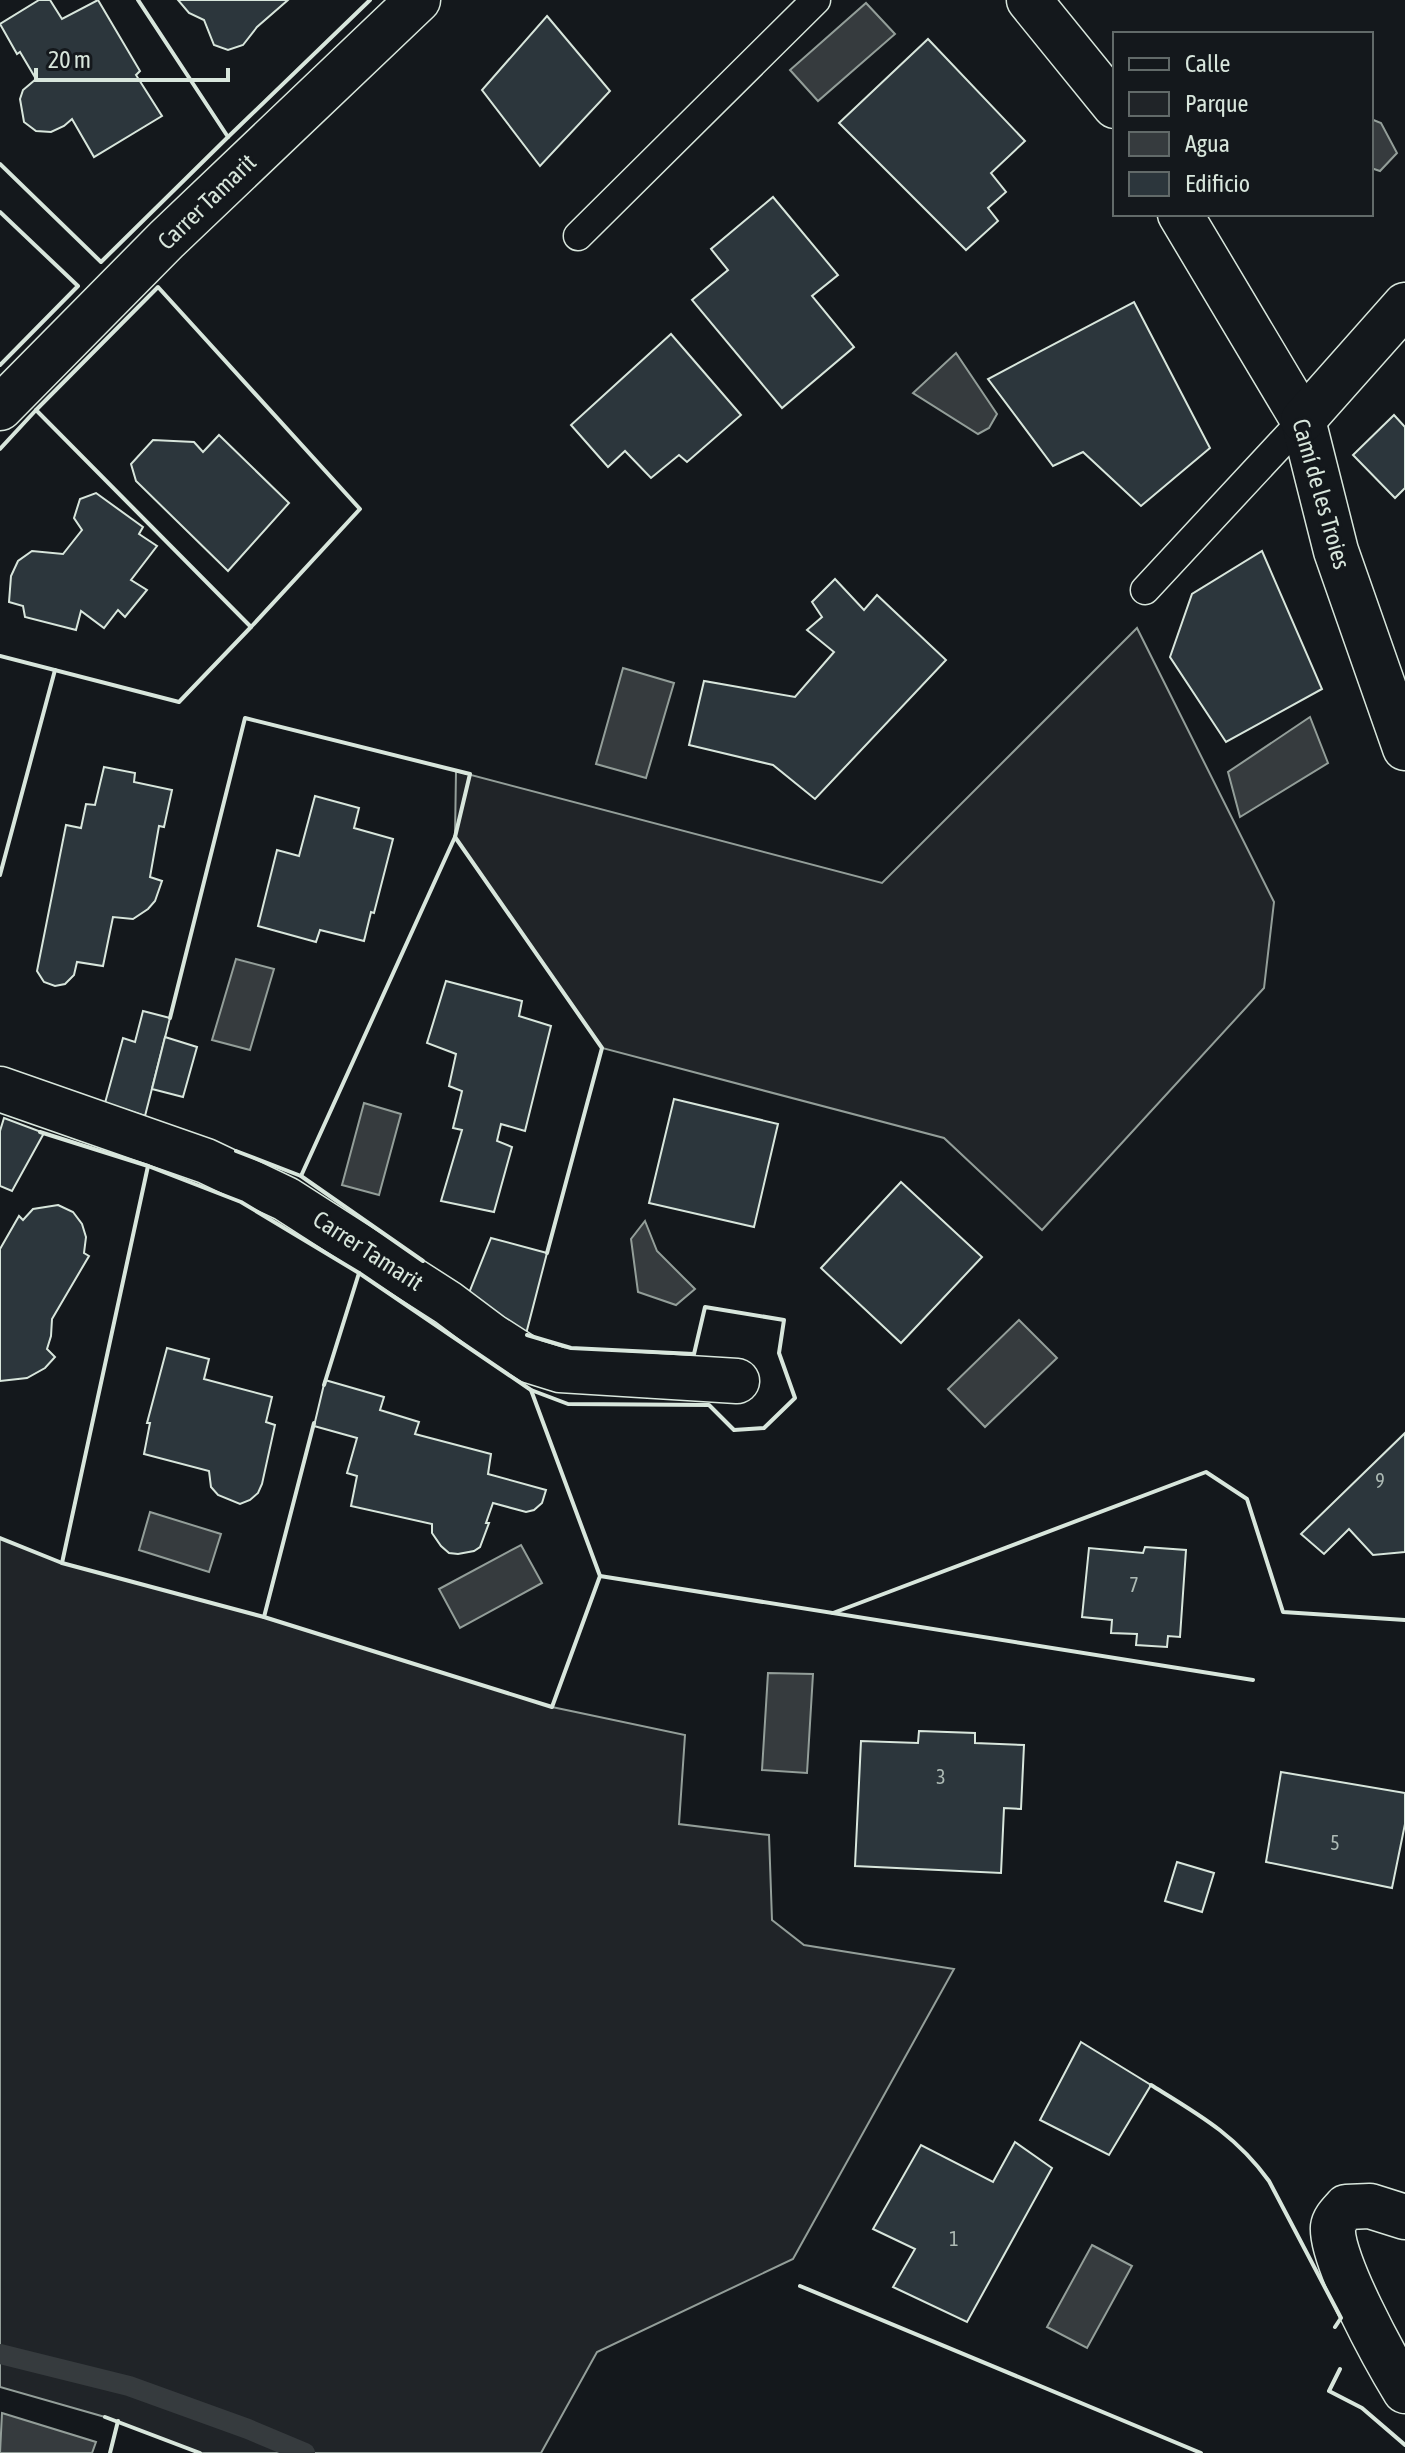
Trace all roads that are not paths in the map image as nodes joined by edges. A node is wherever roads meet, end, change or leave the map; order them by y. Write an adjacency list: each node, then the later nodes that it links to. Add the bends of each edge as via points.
1 (418, 0): 8 (street, Carrer Tamarit, via 166,240)
2 (816, 0): 6 (lane)
3 (1029, 0): 4 (street)
4 (1113, 104)
5 (1181, 216): 9 (street, Camí de les Troies)
6 (578, 236)
7 (1405, 305): 9 (street)
8 (0, 408)
9 (1303, 420): 10 (lane); 11 (street, Camí de les Troies, via 1336,551)
10 (1145, 590)
11 (1405, 748)
12 (0, 1089): 13 (street, Carrer Tamarit, via 206,1161 286,1199 531,1361 560,1370)
13 (737, 1381)
14 (1405, 2217): 15 (street, via 1370,2206 1346,2207 1333,2223 1333,2233 1354,2293)
15 (1405, 2391)

